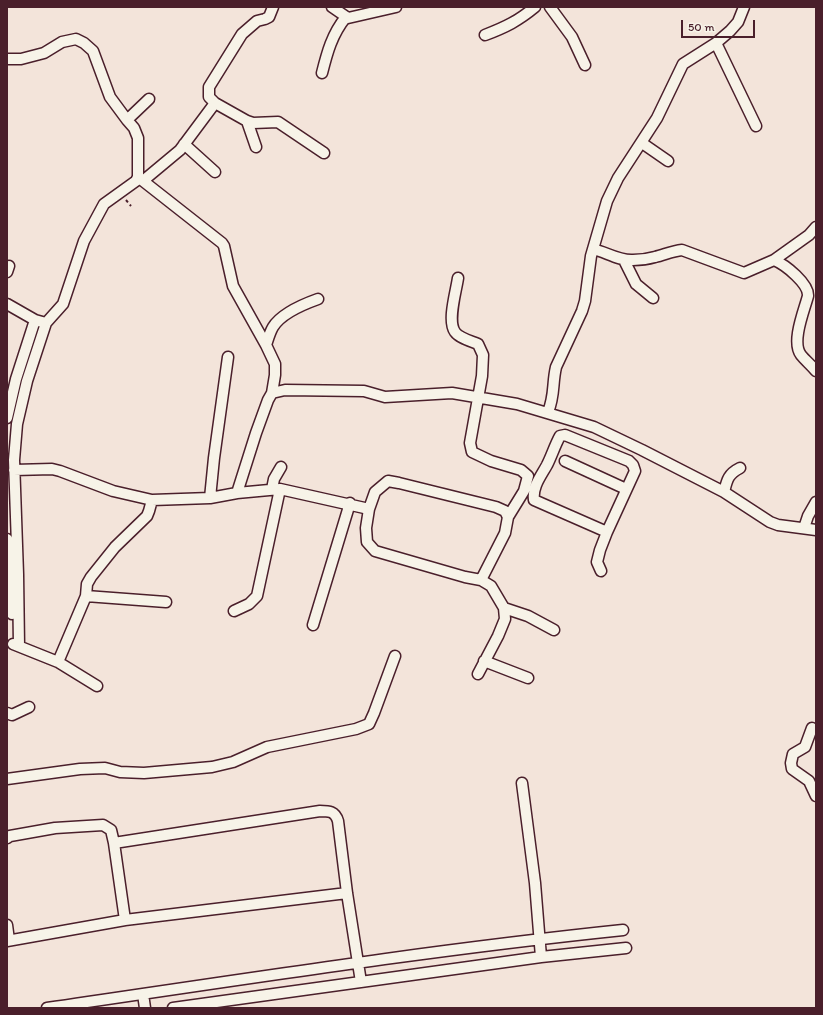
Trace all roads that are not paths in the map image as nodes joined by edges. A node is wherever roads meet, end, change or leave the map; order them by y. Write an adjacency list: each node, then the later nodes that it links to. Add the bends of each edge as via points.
1 (273, 7): 14 (street, via 269,17 257,21 244,31 209,87 209,97)
2 (332, 7): 7 (street)
3 (396, 7): 7 (street)
4 (535, 7): 8 (street, via 504,28)
5 (550, 7): 11 (street, via 572,37)
6 (744, 7): 9 (street, via 738,22)
7 (346, 17): 12 (street, via 338,27)
8 (485, 35)
9 (716, 43): 17 (street); 18 (street, via 683,64 662,109)
10 (7, 59): 15 (street, via 44,54 62,42 76,39 84,43 93,50 110,97)
11 (585, 65)
12 (322, 73)
13 (149, 99): 15 (street)
14 (215, 103): 16 (street); 19 (street)
15 (127, 120): 24 (street, via 138,138)
16 (247, 122): 20 (street); 21 (street, via 278,122)
17 (756, 126)
18 (642, 142): 22 (street); 26 (street, via 618,178 608,200)
19 (184, 144): 23 (street); 24 (street, via 180,150)
20 (256, 147)
21 (324, 153)
22 (668, 161)
23 (215, 172)
24 (141, 179): 34 (street, via 104,204 84,241 63,304); 35 (street, via 222,242 233,286)
25 (816, 227): 28 (street)
26 (593, 249): 27 (street); 42 (street, via 585,301 556,367 553,399)
27 (624, 260): 28 (street, via 654,258 682,250 744,274); 30 (street, via 636,284)
28 (774, 260): 37 (street, via 782,263 808,291 797,345 800,354)
29 (458, 278): 41 (street, via 451,325 455,333 478,344 483,355)
30 (653, 298)
31 (318, 299): 35 (street, via 302,304 273,326)
32 (7, 304): 33 (street)
33 (35, 320): 34 (street); 38 (street)
34 (46, 323): 39 (street)
35 (266, 345): 40 (street, via 276,375)
36 (228, 357): 55 (street)
37 (816, 371)
38 (16, 379): 39 (street); 43 (street)
39 (27, 381): 44 (street)
40 (272, 394): 41 (street, via 285,390 364,391 385,397 452,393); 54 (street, via 256,433)
41 (479, 396): 42 (street); 49 (street, via 470,443 472,452 521,470)
42 (548, 412): 53 (street, via 594,427)
43 (7, 418)
44 (10, 460): 48 (street)
45 (565, 461): 52 (street)
46 (281, 466): 51 (street, via 274,479)
47 (740, 468): 53 (street, via 731,472)
48 (14, 470): 56 (street, via 52,469 113,491); 64 (street)
49 (528, 476): 50 (street); 60 (street, via 524,491)
50 (541, 477): 52 (street, via 560,436 565,435 629,461 635,470); 63 (street, via 533,494 534,500)
51 (276, 489): 54 (street); 58 (street); 70 (street, via 257,596 249,604)
52 (626, 490): 63 (street)
53 (724, 492): 61 (street, via 770,522)
54 (237, 493): 55 (street)
55 (210, 498): 56 (street)
56 (152, 500): 67 (street, via 147,516 115,547 91,577 87,584)
57 (816, 502): 61 (street)
58 (350, 503): 59 (street); 72 (street)
59 (369, 509): 60 (street, via 375,492 388,481 496,507 505,511); 66 (street, via 366,542 374,551)
60 (508, 518): 66 (street, via 505,533)
61 (804, 528): 62 (street)
62 (816, 530)
63 (607, 532): 65 (street, via 597,562)
64 (10, 541): 71 (street)
65 (601, 570)
66 (482, 580): 69 (street, via 491,586)
67 (86, 596): 68 (street); 77 (street)
68 (166, 602)
69 (504, 608): 73 (street, via 528,616); 76 (street, via 505,619)
70 (234, 611)
71 (13, 620): 74 (street)
72 (313, 625)
73 (554, 630)
74 (13, 646): 77 (street)
75 (395, 656): 84 (street, via 369,724 356,729 267,747 233,762 212,767 144,773 120,772 105,768 80,769)
76 (484, 661): 78 (street); 79 (street)
77 (58, 662): 80 (street)
78 (478, 674)
79 (528, 678)
80 (97, 686)
81 (29, 707): 82 (street, via 12,715)
82 (7, 713)
83 (812, 728): 86 (street, via 806,747 793,754 791,763 792,769 809,781)
84 (7, 780)
85 (522, 783): 93 (street)
86 (816, 796)
87 (7, 838): 88 (street, via 54,828 103,825 111,830)
88 (114, 843): 89 (street, via 328,811 337,816 338,820); 90 (street)
89 (346, 893): 90 (street); 97 (street)
90 (125, 920): 94 (street)
91 (7, 925): 94 (street)
92 (623, 930): 93 (street)
93 (540, 939): 96 (street); 97 (street)
94 (8, 940)
95 (626, 948): 96 (street)
96 (542, 957): 98 (street)
97 (358, 963): 98 (street); 99 (street)
98 (361, 982): 102 (street)
99 (143, 994): 100 (street); 101 (street)
100 (47, 1008)
101 (145, 1008)
102 (172, 1008)

